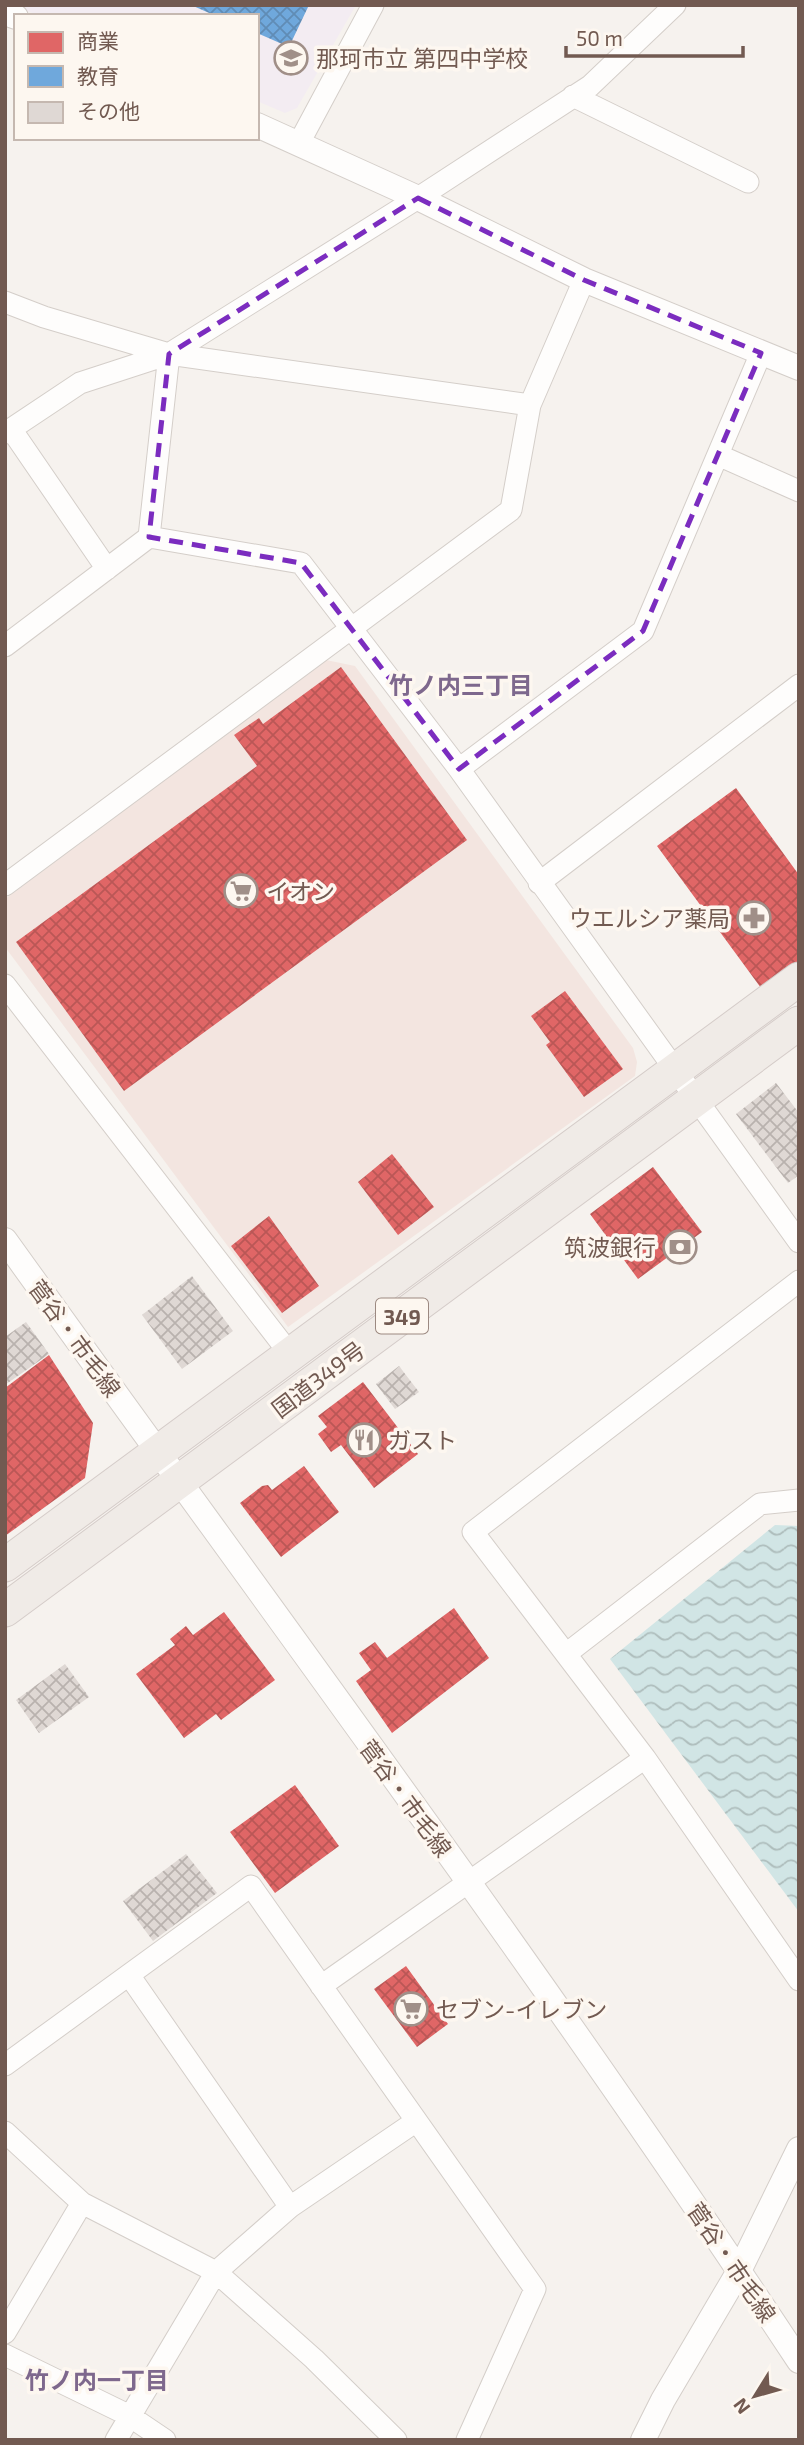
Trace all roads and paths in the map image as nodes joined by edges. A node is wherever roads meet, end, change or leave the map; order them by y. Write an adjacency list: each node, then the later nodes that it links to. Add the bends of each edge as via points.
1 (373, 5): 5 (street)
2 (675, 5): 3 (street, via 590,86)
3 (573, 96): 6 (street); 7 (street)
4 (259, 126): 5 (street)
5 (299, 143): 7 (street)
6 (748, 181)
7 (418, 198): 8 (street); 10 (street)
8 (584, 280): 11 (street); 13 (street)
9 (5, 302): 10 (street)
10 (169, 354): 13 (street); 14 (street, via 80,383); 17 (street)
11 (761, 354): 12 (street); 15 (street)
12 (799, 368)
13 (530, 405): 19 (street, via 511,510)
14 (8, 431): 18 (street)
15 (718, 455): 16 (street); 22 (street, via 643,631)
16 (799, 491)
17 (149, 537): 18 (street); 19 (street, via 301,563)
18 (107, 569): 20 (street)
19 (352, 627): 22 (street); 24 (street)
20 (5, 646)
21 (799, 685): 23 (street)
22 (459, 769): 23 (street)
23 (539, 883): 28 (street)
24 (5, 885)
25 (799, 979): 28 (highway, 国道349号 / 349)
26 (5, 985): 33 (street)
27 (799, 1023): 29 (highway, 国道349号 / 349)
28 (675, 1070): 29 (street); 33 (highway, 国道349号 / 349)
29 (697, 1098): 31 (street); 35 (highway, 国道349号 / 349)
30 (5, 1240): 34 (street, 菅谷・市毛線)
31 (799, 1242)
32 (799, 1281): 39 (street, via 473,1532)
33 (290, 1354): 34 (highway, 国道349号 / 349)
34 (156, 1451): 35 (street, 菅谷・市毛線); 37 (highway, 国道349号 / 349)
35 (177, 1482): 38 (highway, 国道349号 / 349); 41 (street, 菅谷・市毛線)
36 (799, 1500): 39 (street, via 760,1503)
37 (5, 1565)
38 (5, 1610)
39 (566, 1654): 40 (street)
40 (645, 1758): 41 (street); 43 (street)
41 (468, 1884): 44 (street); 51 (street, 菅谷・市毛線)
42 (129, 1975): 44 (street, via 251,1886); 45 (street); 50 (street)
43 (799, 1980)
44 (321, 1986): 46 (street)
45 (5, 2065)
46 (415, 2122): 50 (street); 60 (street, via 536,2288)
47 (5, 2132): 49 (street)
48 (799, 2149): 51 (street)
49 (82, 2203): 52 (street); 53 (street)
50 (290, 2207): 52 (street)
51 (739, 2271): 55 (street, 菅谷・市毛線); 61 (street)
52 (216, 2272): 56 (street); 59 (street)
53 (5, 2333)
54 (5, 2355): 56 (street)
55 (799, 2361)
56 (128, 2415): 57 (street); 58 (street)
57 (116, 2440)
58 (165, 2440)
59 (396, 2440)
60 (467, 2440)
61 (643, 2440)

